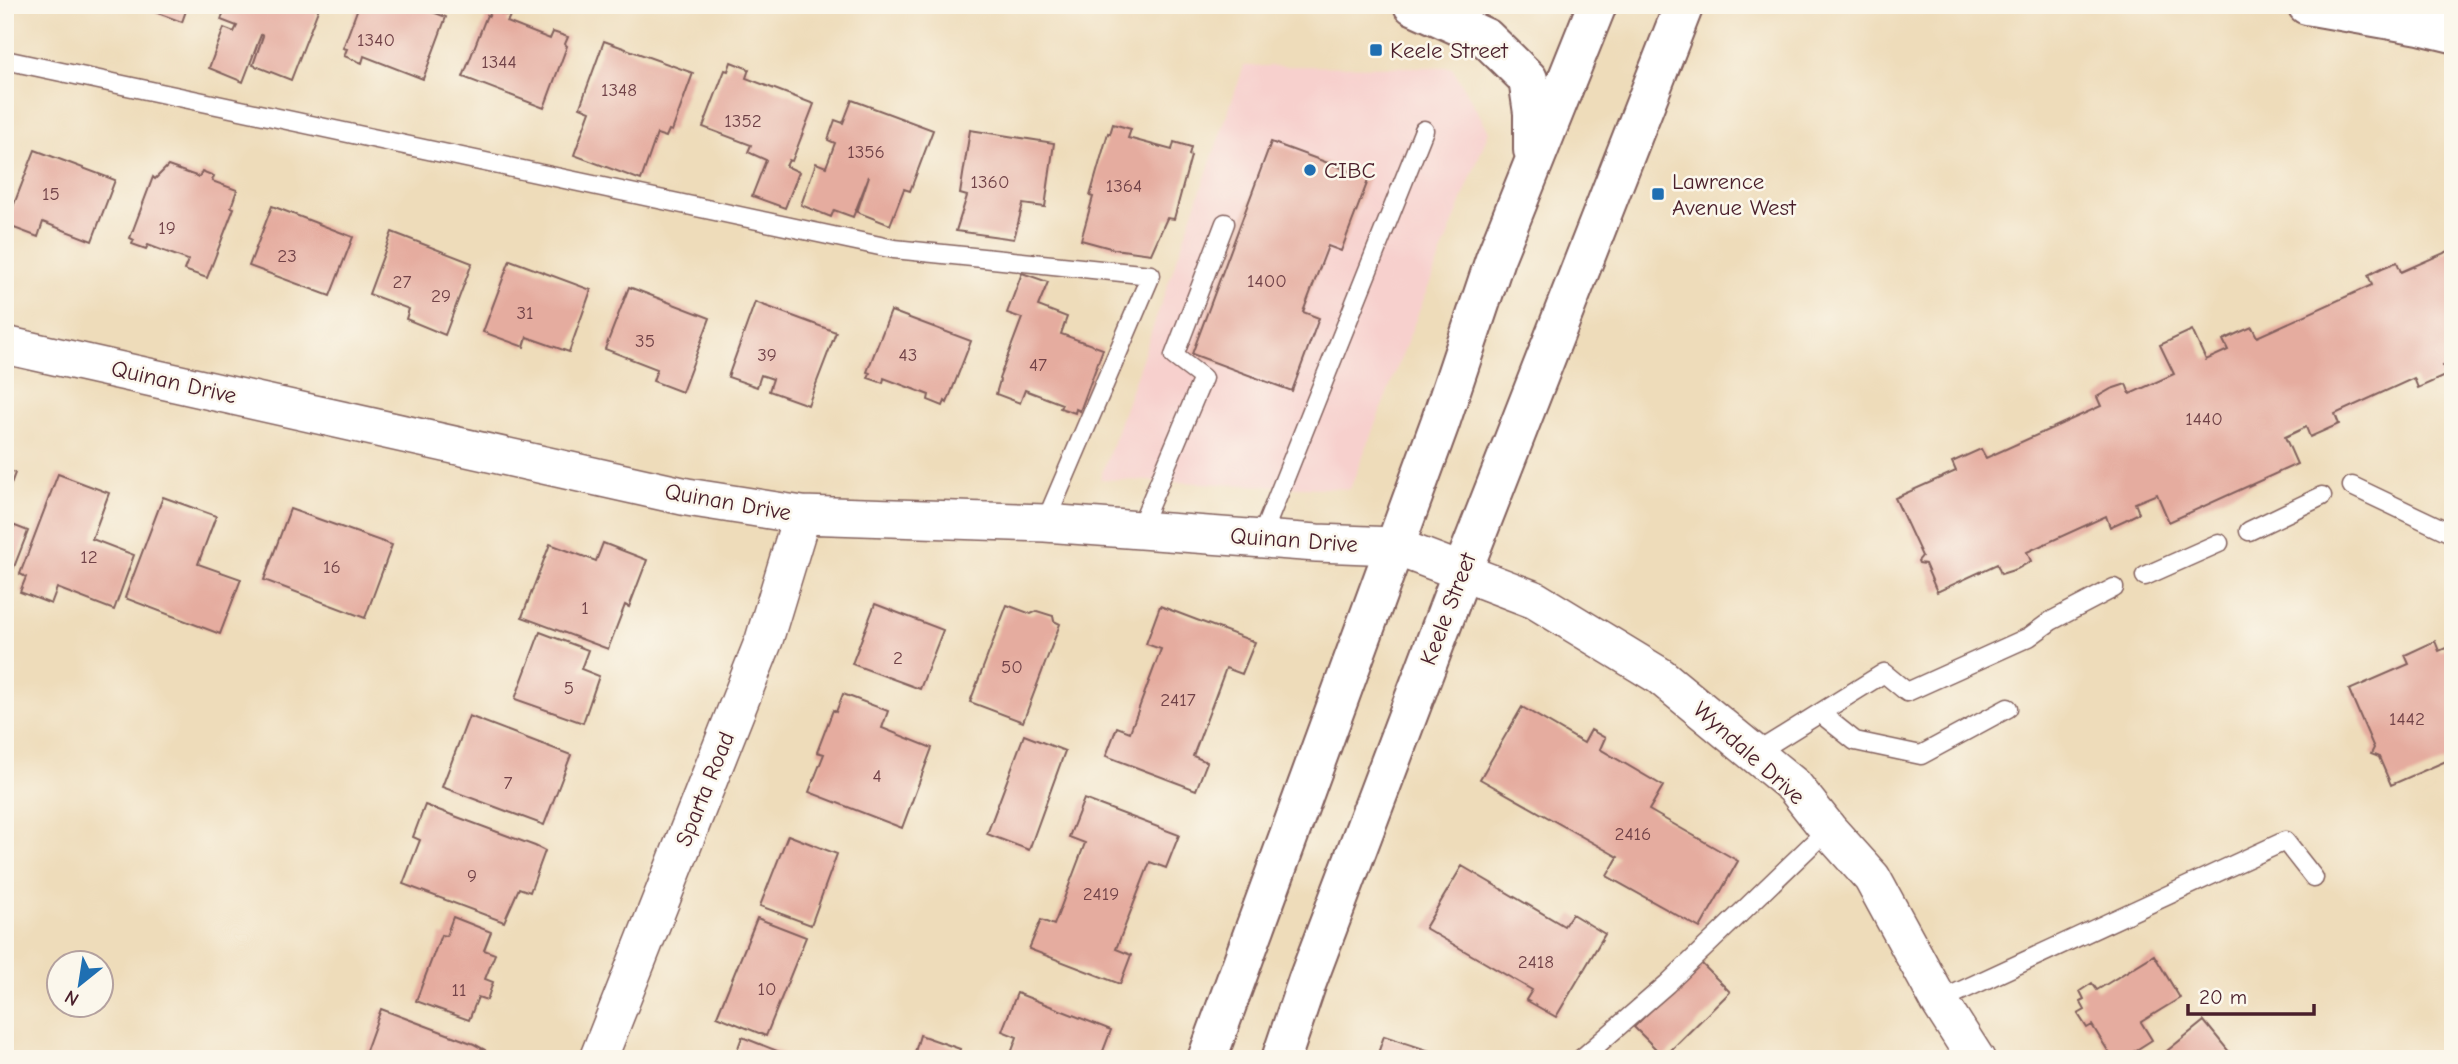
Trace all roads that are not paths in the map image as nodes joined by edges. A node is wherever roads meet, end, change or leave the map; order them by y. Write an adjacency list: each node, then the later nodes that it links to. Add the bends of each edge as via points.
1 (1413, 5): 8 (main road, via 1486,38 1528,79)
2 (1597, 5): 8 (main road)
3 (1684, 5): 21 (main road, Keele Street)
4 (2307, 5): 5 (main road)
5 (2453, 33)
6 (5, 60): 14 (lane, via 894,249 1151,275)
7 (1424, 131): 18 (lane)
8 (1533, 166): 20 (main road, via 1495,259)
9 (1225, 223): 15 (lane, via 1174,356 1203,378)
10 (5, 345): 13 (street, Quinan Drive, via 687,497)
11 (2353, 486): 17 (lane)
12 (2322, 496): 16 (lane)
13 (802, 515): 14 (street, Quinan Drive); 30 (street, Sparta Road, via 764,640)
14 (1045, 523): 15 (street, Quinan Drive)
15 (1139, 530): 18 (street, Quinan Drive)
16 (2249, 531)
17 (2453, 534)
18 (1261, 538): 20 (street, Quinan Drive)
19 (2219, 543): 22 (lane)
20 (1394, 546): 21 (street, Quinan Drive); 31 (main road)
21 (1462, 572): 26 (street, Wyndale Drive, via 1535,600 1660,676); 32 (main road, Keele Street)
22 (2145, 576)
23 (2114, 588): 25 (lane, via 2029,637 1907,692 1884,673)
24 (2008, 708): 25 (lane, via 1921,755 1855,741)
25 (1820, 713): 26 (lane)
26 (1754, 754): 27 (street, Wyndale Drive, via 1794,786)
27 (1828, 829): 29 (street, Wyndale Drive, via 1872,878); 33 (lane, via 1667,984)
28 (2314, 878): 29 (lane, via 2285,841)
29 (1939, 1001): 34 (street, Wyndale Drive)
30 (598, 1059)
31 (1207, 1059)
32 (1281, 1059)
33 (1581, 1059)
34 (1976, 1059)

